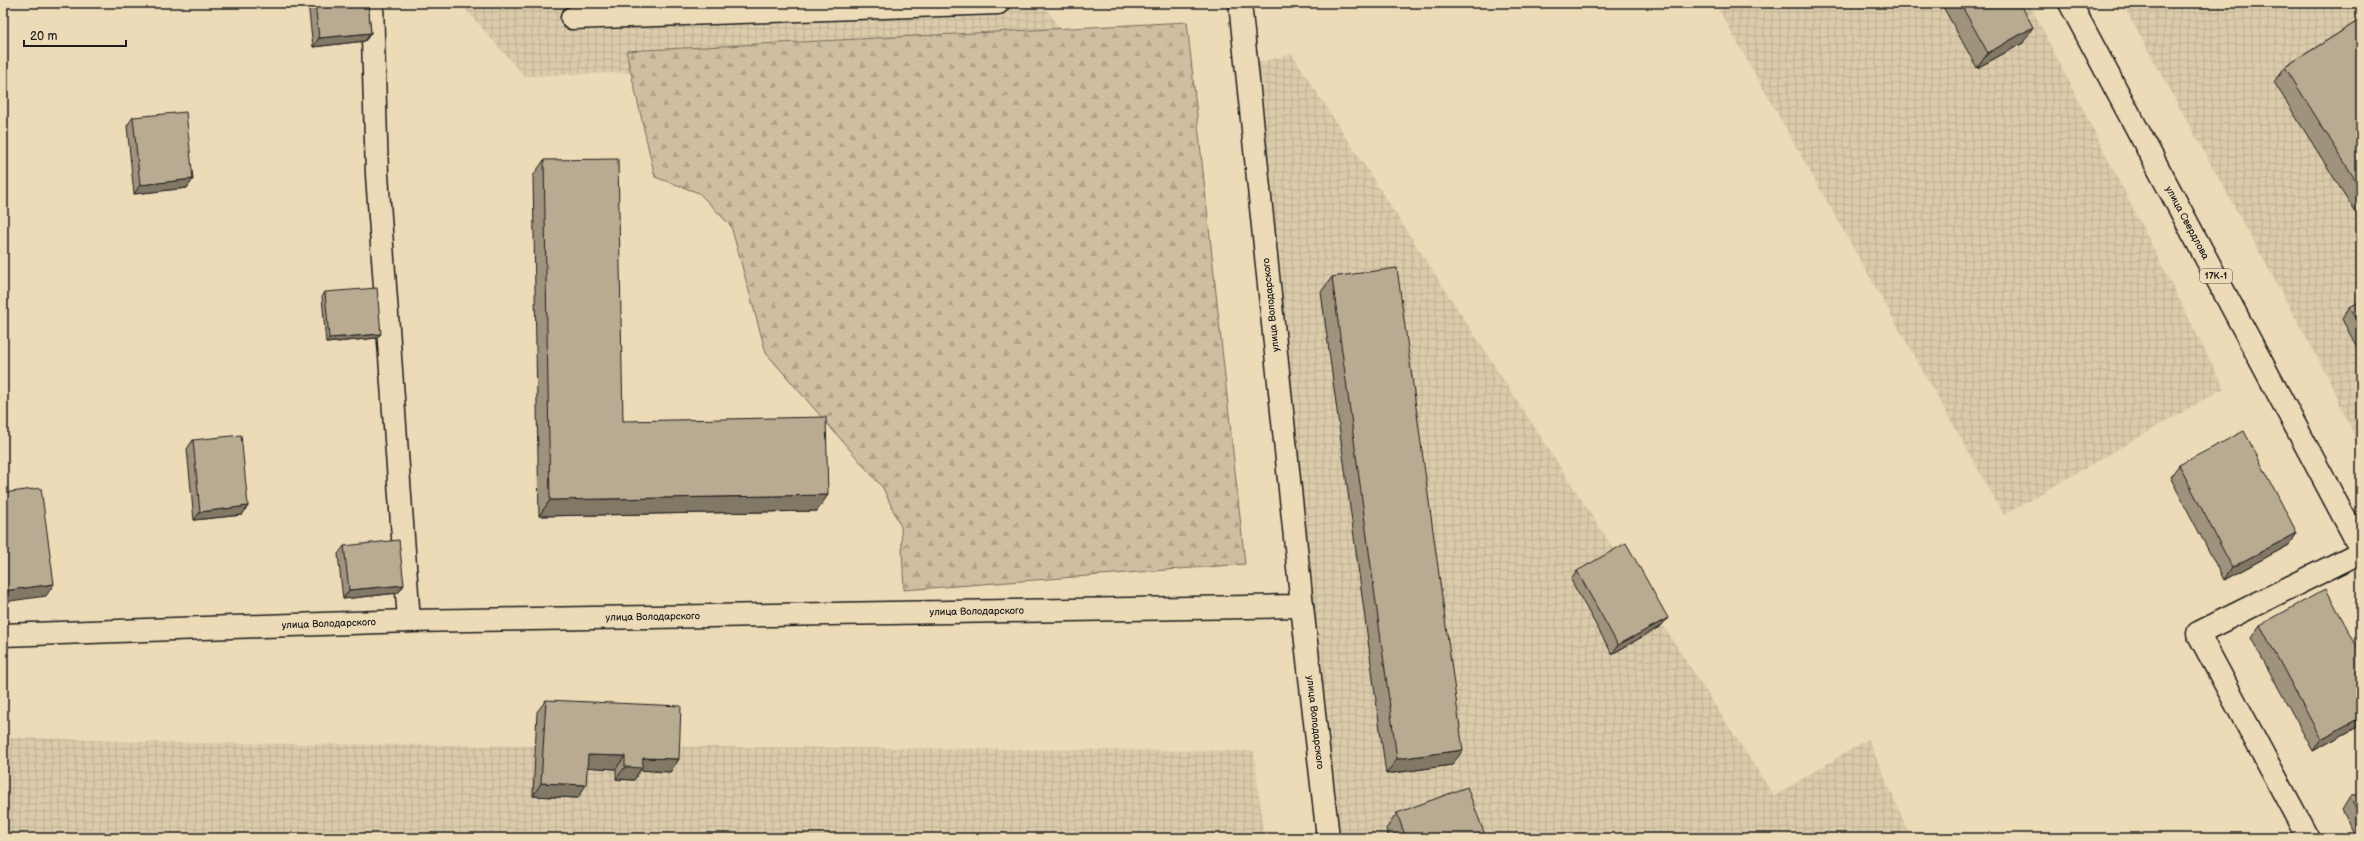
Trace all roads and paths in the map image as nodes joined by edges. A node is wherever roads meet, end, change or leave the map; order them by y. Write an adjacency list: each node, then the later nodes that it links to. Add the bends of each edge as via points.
1 (372, 3): 8 (street, via 377,175)
2 (998, 3): 5 (street)
3 (1240, 3): 7 (street, улица Володарского)
4 (2070, 3): 6 (street, улица Свердлова / 17К-1)
5 (572, 18)
6 (2361, 551): 11 (street, via 2198,633)
7 (1302, 606): 8 (street, улица Володарского); 10 (street, улица Володарского)
8 (409, 621): 9 (street, улица Володарского)
9 (3, 635)
10 (1328, 838)
11 (2308, 838)

